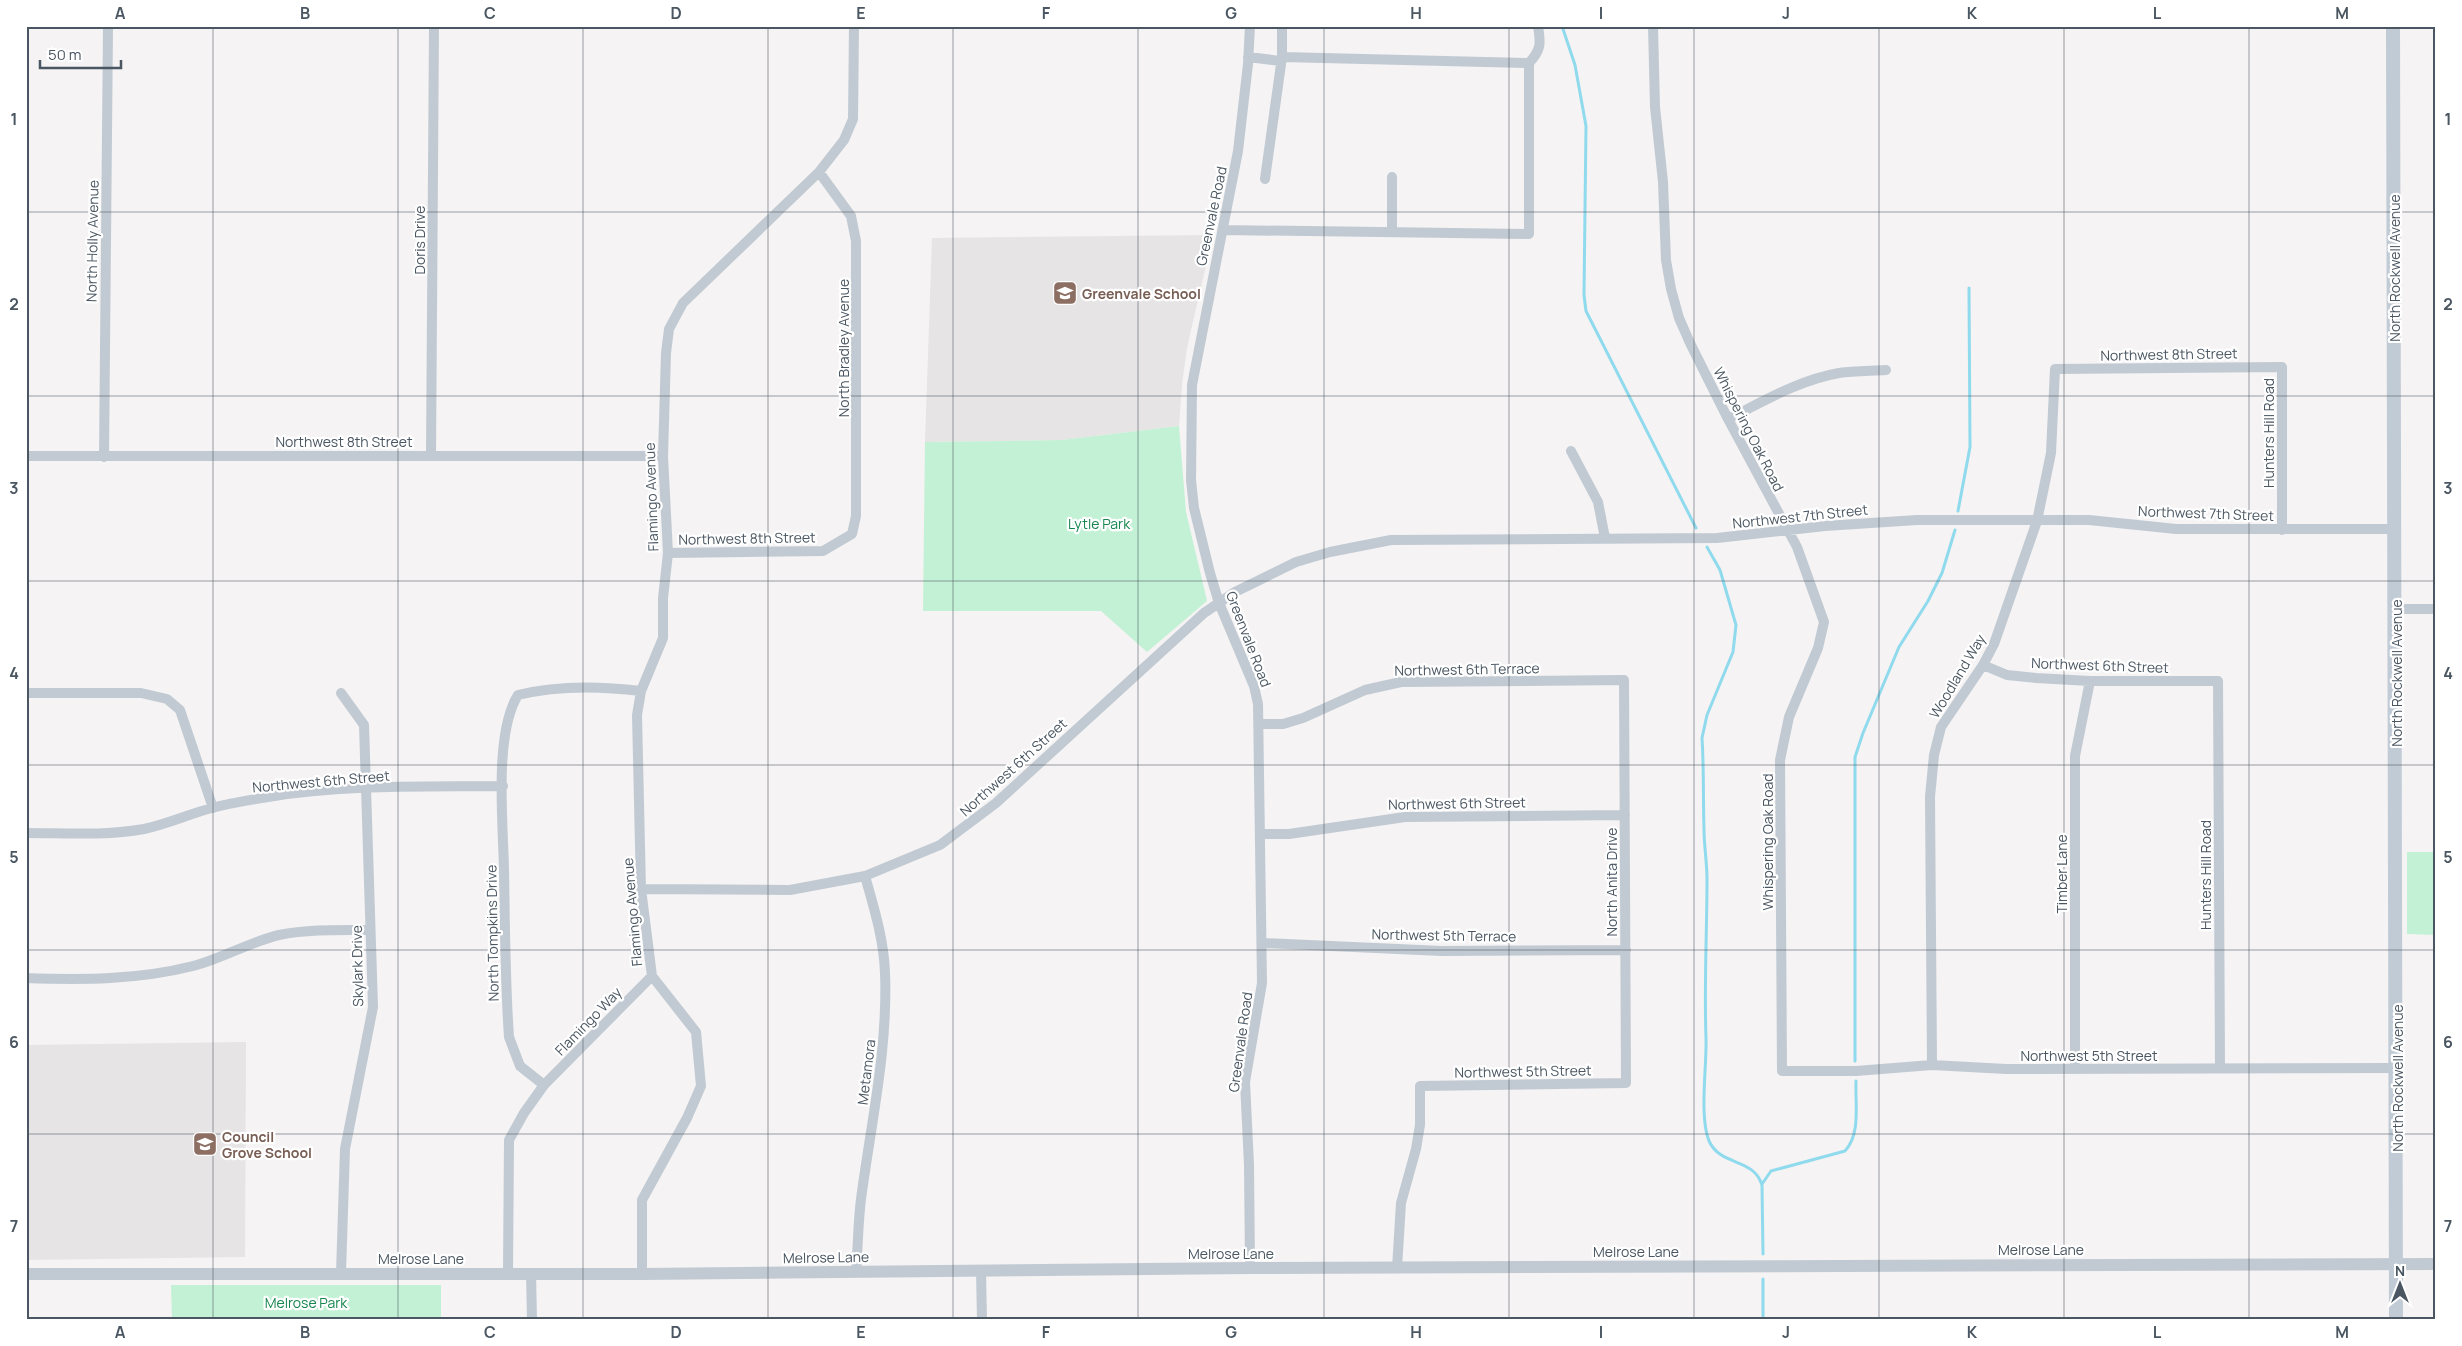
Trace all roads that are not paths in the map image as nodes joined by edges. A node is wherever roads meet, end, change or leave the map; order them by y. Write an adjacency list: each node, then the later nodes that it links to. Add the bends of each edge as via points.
1 (108, 26): 24 (street, North Holly Avenue)
2 (434, 26): 22 (street, Doris Drive)
3 (854, 26): 12 (street, Flamingo Avenue, via 853,119 844,140)
4 (1250, 26): 9 (street, Greenvale Road)
5 (1282, 26): 10 (street)
6 (1538, 26): 11 (street, via 1538,54)
7 (1653, 26): 20 (street, Whispering Oak Road, via 1670,289 1690,343)
8 (2393, 26): 28 (main road, North Rockwell Avenue)
9 (1248, 57): 10 (street); 15 (street, Greenvale Road, via 1238,151)
10 (1281, 59): 11 (street); 14 (street)
11 (1528, 62): 16 (street, via 1529,234)
12 (819, 172): 25 (street, Flamingo Avenue, via 683,303 669,329); 30 (street, North Bradley Avenue, via 851,216 856,241 856,516)
13 (1392, 178): 16 (street)
14 (1265, 179)
15 (1223, 230): 16 (street); 33 (street, Greenvale Road, via 1196,352 1192,385 1191,480 1194,508)
16 (1392, 232)
17 (2282, 367): 18 (street, Northwest 8th Street); 27 (street, Hunters Hill Road)
18 (2055, 369): 26 (street, Woodland Way, via 2051,453)
19 (1886, 370): 20 (street, via 1840,373 1811,380)
20 (1728, 419): 29 (street, Whispering Oak Road)
21 (1571, 451): 31 (street, via 1598,502)
22 (431, 455): 24 (street, Northwest 8th Street); 25 (street, Northwest 8th Street)
23 (26, 456): 24 (street, Northwest 8th Street)
24 (104, 456)
25 (663, 456): 32 (street, Flamingo Avenue)
26 (2037, 521): 27 (street, Northwest 7th Street, via 2089,520 2176,529); 29 (street, Northwest 7th Street, via 1863,523); 36 (street, Woodland Way, via 2006,616)
27 (2282, 530): 28 (street, Northwest 7th Street)
28 (2396, 530): 34 (main road, North Rockwell Avenue)
29 (1787, 532): 31 (street, Northwest 7th Street, via 1717,538); 61 (street, Whispering Oak Road, via 1797,547 1824,622 1818,648 1789,717 1780,760)
30 (852, 534): 32 (street, Northwest 8th Street, via 823,551)
31 (1605, 538): 33 (street, Northwest 7th Street, via 1392,540 1362,544 1296,562 1264,576)
32 (668, 553): 40 (street, Flamingo Avenue, via 663,638)
33 (1219, 603): 43 (street, Greenvale Road, via 1254,686); 50 (street, Northwest 6th Street, via 1181,633 996,803 960,831 940,845)
34 (2396, 609): 35 (street); 59 (main road, North Rockwell Avenue)
35 (2436, 609)
36 (1983, 665): 38 (street, Northwest 6th Street, via 2007,674); 57 (street, Woodland Way, via 1942,727 1931,772)
37 (1624, 680): 43 (street, Northwest 6th Terrace, via 1401,682 1364,690 1283,724); 47 (street, North Anita Drive)
38 (2090, 681): 39 (street, Northwest 6th Street); 60 (street, Timber Lane, via 2075,756)
39 (2218, 681): 58 (street, Hunters Hill Road)
40 (641, 691): 44 (street, North Tompkins Drive, via 542,689 518,695 511,705 505,734); 51 (street, Flamingo Avenue, via 637,716)
41 (26, 693): 46 (street, via 141,693 167,699 180,710)
42 (341, 693): 45 (street, Skylark Drive, via 364,725)
43 (1259, 724): 49 (street, Greenvale Road)
44 (503, 786): 45 (street, Northwest 6th Street); 63 (street, North Tompkins Drive, via 509,1037 520,1066)
45 (365, 788): 46 (street, Northwest 6th Street, via 270,796); 52 (street, Skylark Drive)
46 (213, 808): 48 (street, Northwest 6th Street, via 141,829 104,833)
47 (1625, 815): 49 (street, Northwest 6th Street, via 1414,816 1288,834); 54 (street, North Anita Drive)
48 (26, 833)
49 (1260, 834): 53 (street, Greenvale Road)
50 (865, 876): 51 (street, Northwest 6th Street, via 790,890); 68 (street, Metamora, via 878,919 885,971 885,1028 878,1100 861,1200)
51 (641, 889): 55 (street, Flamingo Avenue)
52 (370, 930): 56 (street, via 314,931 277,936 192,967 134,976 84,980); 70 (street, Skylark Drive, via 373,1007 345,1150)
53 (1262, 943): 54 (street, Northwest 5th Terrace, via 1442,951); 66 (street, Greenvale Road, via 1262,984 1245,1082 1250,1165)
54 (1626, 950): 62 (street, North Anita Drive)
55 (652, 976): 63 (street, Flamingo Way); 74 (street, Flamingo Avenue, via 696,1032 701,1086 642,1200)
56 (26, 978)
57 (1932, 1065): 60 (street, Northwest 5th Street, via 2006,1070); 61 (street, Northwest 5th Street)
58 (2220, 1068): 59 (street, Northwest 5th Street); 60 (street, Northwest 5th Street)
59 (2397, 1068): 64 (main road, North Rockwell Avenue)
60 (2075, 1069)
61 (1782, 1072)
62 (1626, 1083): 67 (street, Northwest 5th Street, via 1420,1086 1420,1125 1401,1203)
63 (544, 1085): 71 (street, via 509,1140)
64 (2396, 1264): 65 (street, Melrose Lane); 67 (street, Melrose Lane); 77 (main road, North Rockwell Avenue)
65 (2436, 1264)
66 (1250, 1268): 67 (street, Melrose Lane); 69 (street, Melrose Lane)
67 (1396, 1268)
68 (856, 1271): 69 (street, Melrose Lane); 74 (street, Melrose Lane)
69 (982, 1271): 76 (street)
70 (341, 1273): 71 (street, Melrose Lane); 73 (street, Melrose Lane)
71 (508, 1273): 72 (street, Melrose Lane)
72 (531, 1273): 74 (street, Melrose Lane); 75 (street)
73 (26, 1274)
74 (642, 1274)
75 (532, 1320)
76 (982, 1320)
77 (2396, 1320)

